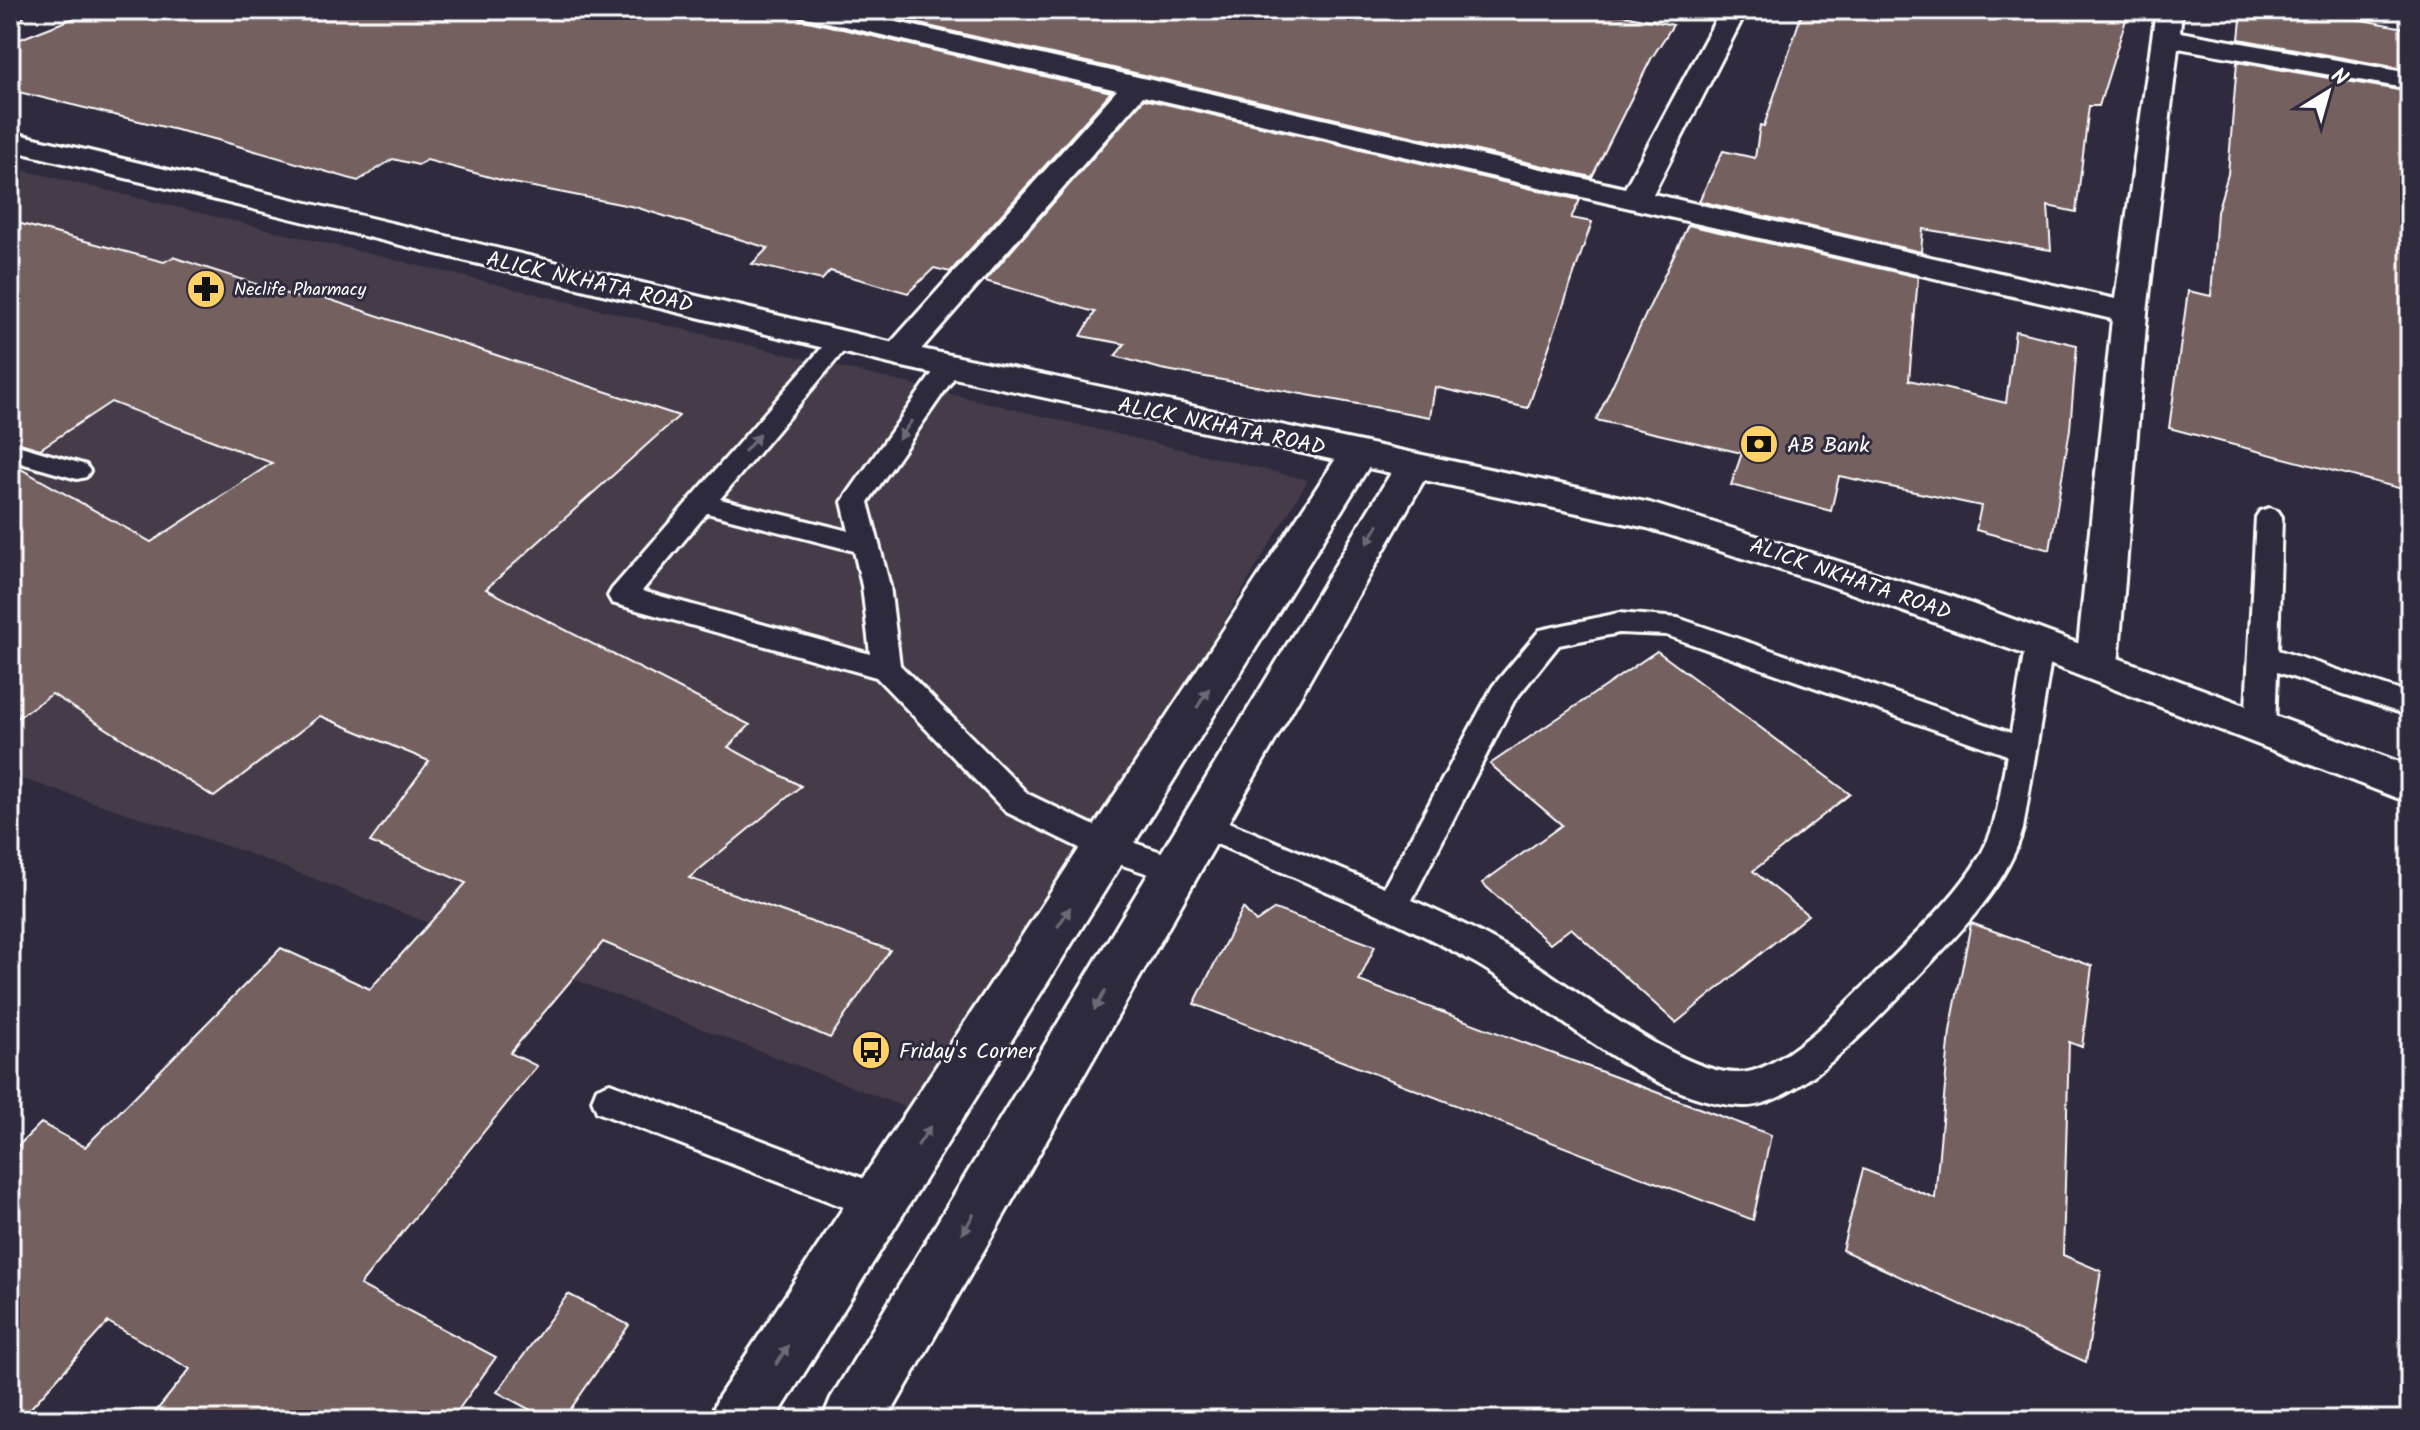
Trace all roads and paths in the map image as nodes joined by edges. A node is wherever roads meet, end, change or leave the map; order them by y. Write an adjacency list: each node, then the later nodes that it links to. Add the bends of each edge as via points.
1 (810, 10): 5 (main road)
2 (1730, 11): 7 (main road)
3 (2168, 24): 4 (main road); 8 (main road)
4 (2410, 81)
5 (1135, 88): 7 (main road); 10 (main road)
6 (10, 141): 9 (main road, ALICK NKHATA ROAD)
7 (1636, 197): 8 (main road)
8 (2130, 313): 21 (main road)
9 (840, 341): 10 (main road, ALICK NKHATA ROAD); 16 (lane, one-way to 9)
10 (898, 355): 11 (main road, ALICK NKHATA ROAD)
11 (950, 366): 13 (main road, ALICK NKHATA ROAD); 18 (lane, one-way to 18, via 855,502)
12 (10, 451): 15 (lane)
13 (1357, 455): 14 (main road, ALICK NKHATA ROAD); 28 (main road, one-way to 13)
14 (1413, 467): 19 (main road, ALICK NKHATA ROAD, via 1718,534); 27 (main road, one-way to 27)
15 (77, 471)
16 (701, 503): 18 (lane); 22 (lane, via 622,596)
17 (2269, 517): 20 (lane)
18 (868, 545): 22 (lane)
19 (2040, 642): 21 (main road, ALICK NKHATA ROAD); 25 (lane)
20 (2263, 656): 23 (lane); 24 (lane)
21 (2097, 665): 24 (main road, ALICK NKHATA ROAD)
22 (886, 669): 28 (lane, via 1017,803)
23 (2410, 705)
24 (2260, 728): 26 (main road, ALICK NKHATA ROAD)
25 (2024, 749): 30 (lane, via 1668,625 1619,623 1550,637 1503,694); 30 (lane, via 2006,833 1985,872 1907,966 1830,1040 1762,1088 1744,1090 1686,1077 1581,1016 1492,955)
26 (2410, 785)
27 (1202, 824): 29 (main road); 30 (lane)
28 (1109, 848): 29 (lane); 32 (main road, one-way to 28)
29 (1176, 870): 34 (main road, one-way to 34)
30 (1392, 905)
31 (610, 1100): 32 (lane)
32 (880, 1203): 33 (main road, one-way to 32)
33 (740, 1420)
34 (853, 1420)

